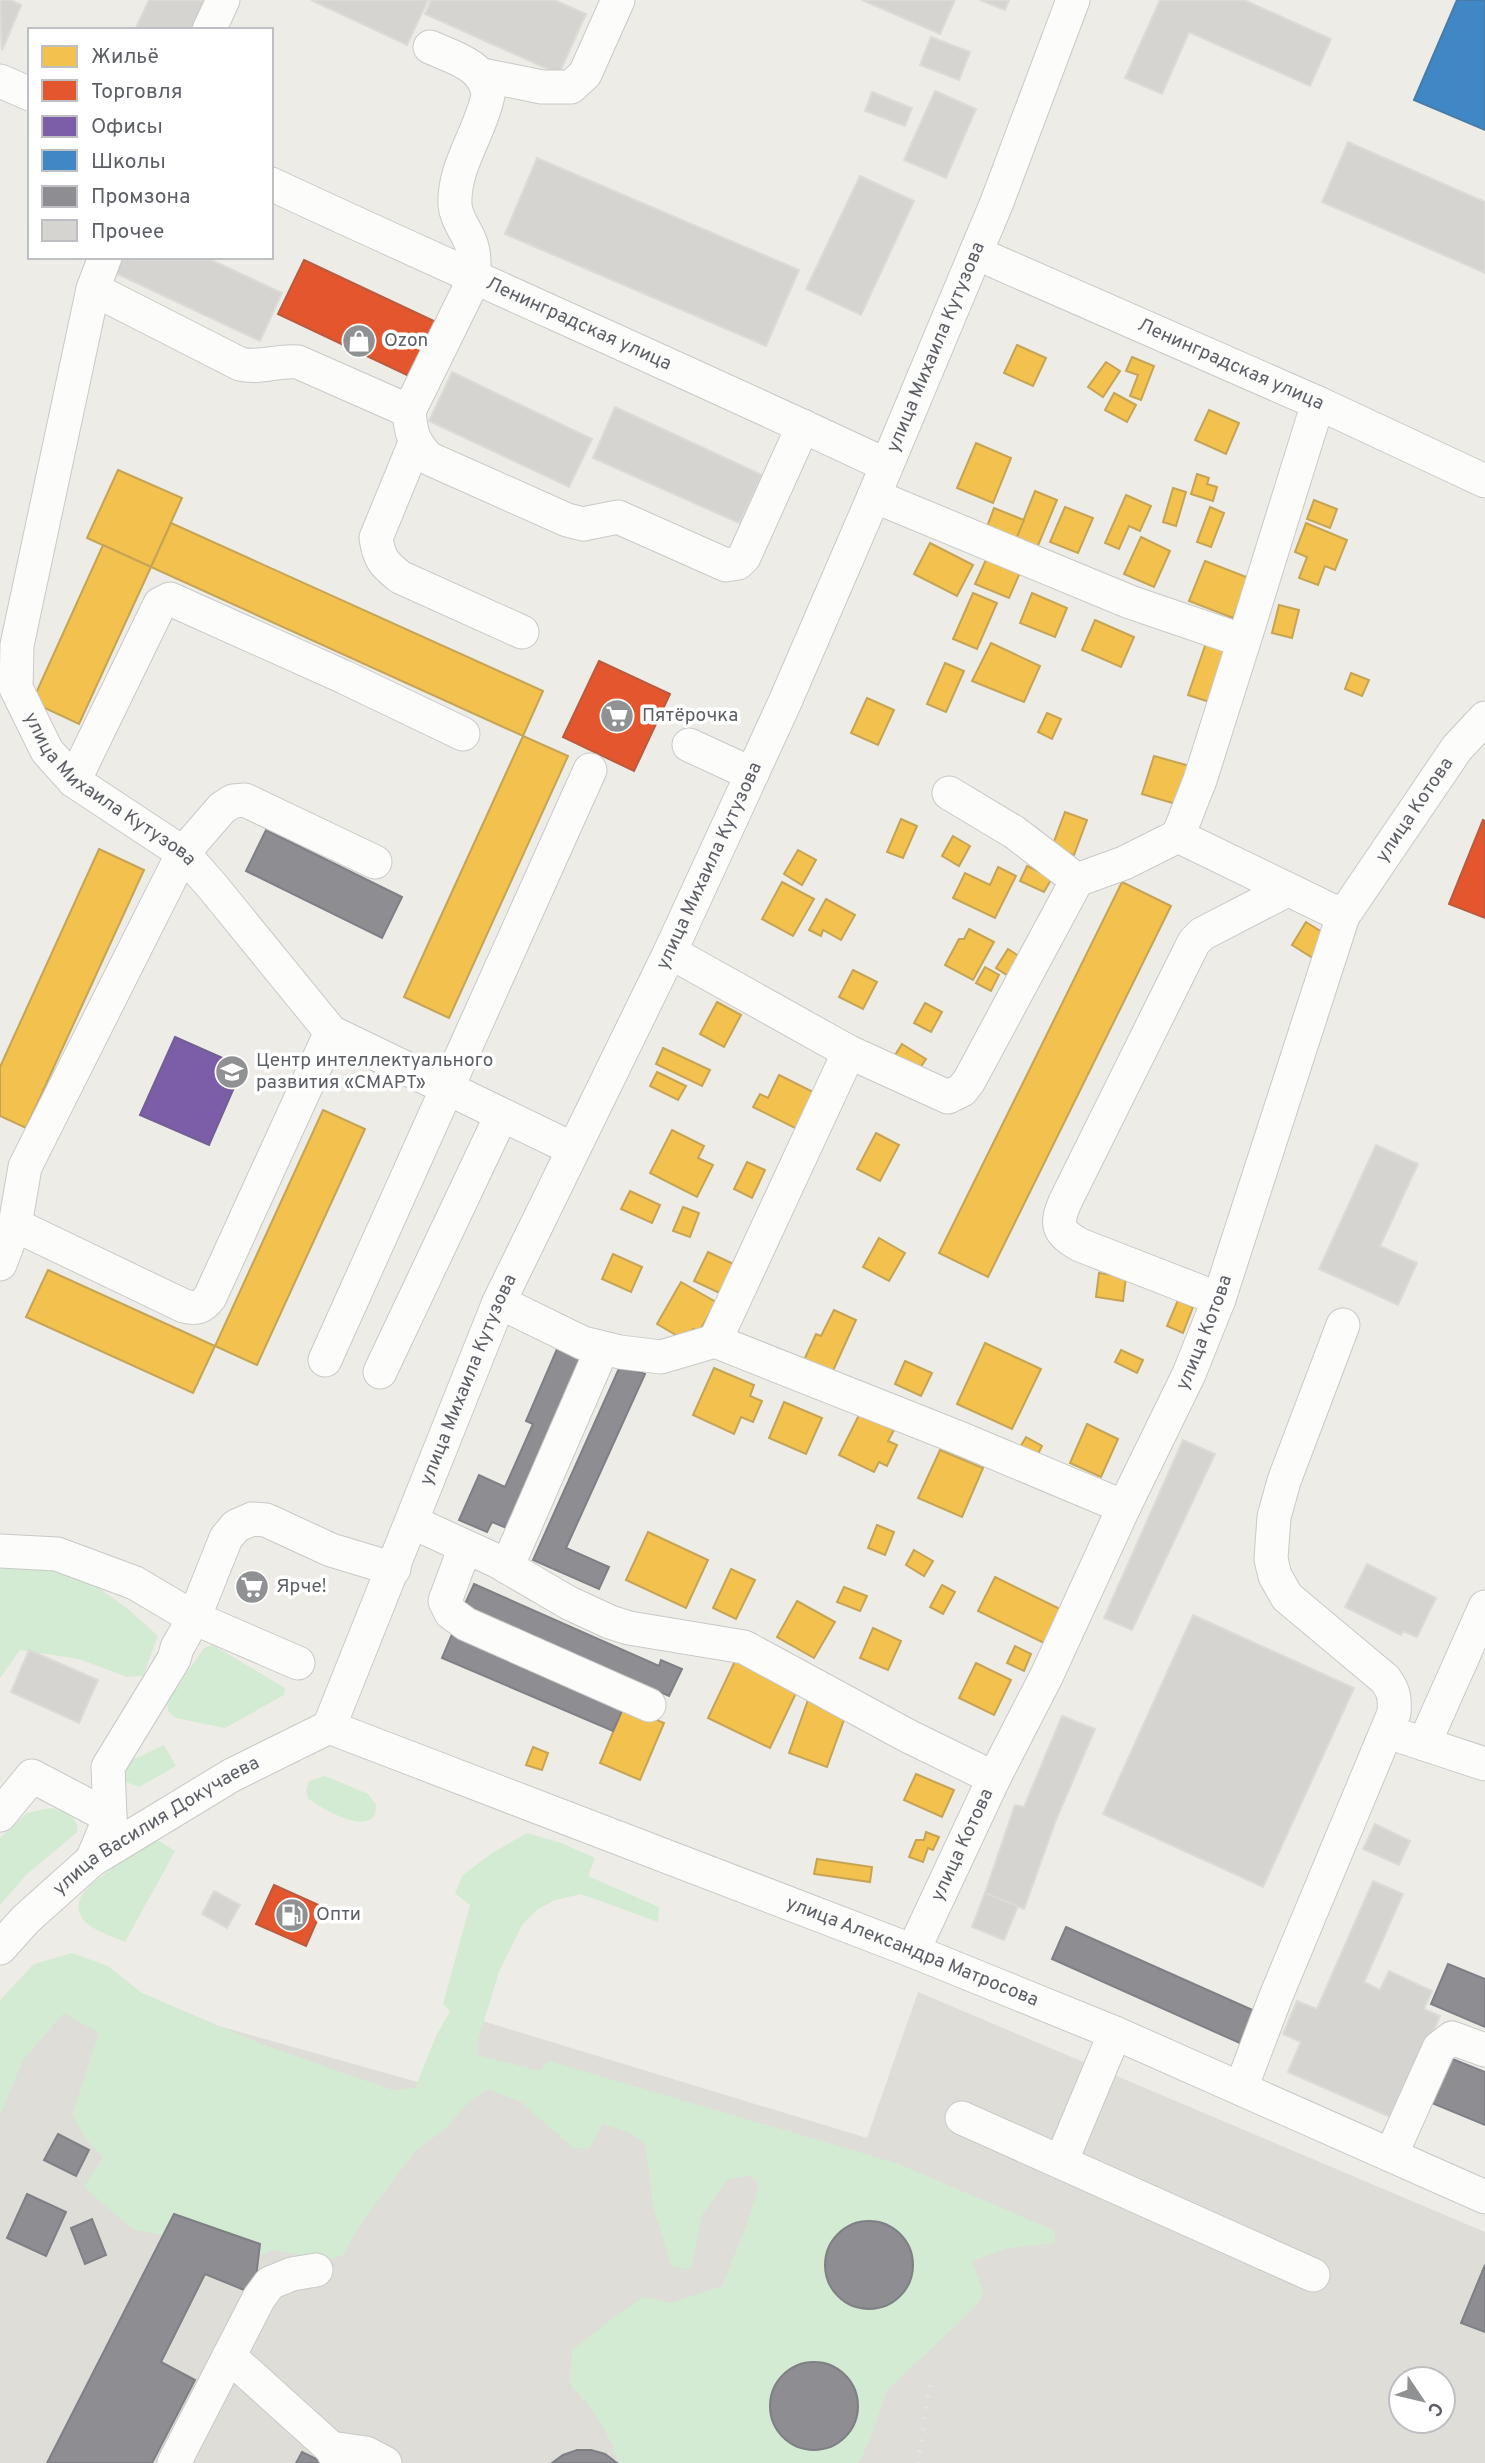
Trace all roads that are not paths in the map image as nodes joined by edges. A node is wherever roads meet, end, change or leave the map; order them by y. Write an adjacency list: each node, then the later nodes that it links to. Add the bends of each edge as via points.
1 (223, 0): 4 (street)
2 (618, 0): 6 (street, via 585,74 571,87 542,87)
3 (1073, 0): 10 (street, улица Михаила Кутузова)
4 (210, 28)
5 (430, 47): 6 (street)
6 (481, 75): 12 (street, via 486,83 486,104 462,167 455,207 471,242)
7 (0, 81): 8 (street)
8 (28, 93)
9 (273, 185): 12 (street, Ленинградская улица)
10 (976, 253): 14 (street, Ленинградская улица); 17 (street, улица Михаила Кутузова)
11 (104, 259): 13 (street, улица Михаила Кутузова)
12 (474, 279): 15 (street, Ленинградская улица); 16 (street)
13 (93, 289): 16 (street, via 240,364 298,362); 22 (street, улица Михаила Кутузова)
14 (1318, 403): 18 (street, Ленинградская улица); 21 (street)
15 (803, 426): 16 (street, via 744,557 726,565 618,517 583,524 566,520 428,458); 17 (street, Ленинградская улица)
16 (412, 427): 20 (street, via 376,538 378,555 400,577)
17 (886, 465): 19 (street, улица Михаила Кутузова)
18 (1485, 481)
19 (874, 496): 21 (street, via 1130,602); 27 (street, улица Михаила Кутузова)
20 (522, 632)
21 (1244, 640): 30 (street)
22 (9, 641): 28 (street, улица Михаила Кутузова, via 16,688 47,751)
23 (1485, 718): 35 (street, улица Котова, via 1457,748)
24 (463, 734): 28 (street, via 170,599 160,604)
25 (689, 745): 27 (street)
26 (590, 770): 39 (street)
27 (752, 774): 36 (street, улица Михаила Кутузова)
28 (74, 781): 31 (street, улица Михаила Кутузова)
29 (950, 793): 33 (street, via 1014,832)
30 (1178, 836): 33 (street); 34 (street)
31 (183, 853): 32 (street, via 222,808 245,800); 37 (street, улица Михаила Кутузова); 42 (street, via 25,1167)
32 (375, 862)
33 (1077, 880): 38 (street, via 962,1090 948,1097)
34 (1287, 890): 35 (street); 44 (street, via 1194,942 1065,1202 1059,1224 1062,1232 1080,1245)
35 (1343, 916): 44 (street, улица Котова)
36 (670, 952): 38 (street); 41 (street, улица Михаила Кутузова)
37 (331, 1032): 39 (street); 42 (street, via 203,1306 184,1306)
38 (849, 1052): 47 (street)
39 (448, 1090): 40 (street); 49 (street)
40 (501, 1116): 41 (street); 50 (street)
41 (573, 1149): 45 (street, улица Михаила Кутузова)
42 (15, 1225): 43 (street)
43 (0, 1264)
44 (1219, 1299): 51 (street, улица Котова, via 1189,1374)
45 (499, 1303): 48 (street); 52 (street, улица Михаила Кутузова)
46 (1343, 1325): 62 (street, via 1284,1480 1274,1517 1271,1559 1287,1597 1376,1670 1393,1690 1394,1713)
47 (715, 1341): 48 (street, via 662,1357); 51 (street)
48 (602, 1349): 55 (street)
49 (325, 1360)
50 (380, 1372)
51 (1124, 1507): 65 (street, улица Котова)
52 (412, 1522): 53 (street); 56 (street, улица Михаила Кутузова)
53 (465, 1547): 55 (street); 60 (street, via 445,1601 457,1619)
54 (0, 1550): 58 (street, via 57,1555 135,1583)
55 (507, 1567): 65 (street, via 569,1603 629,1629 744,1647)
56 (394, 1569): 58 (street, via 331,1550 266,1520 252,1519 236,1526 226,1538); 61 (street, улица Михаила Кутузова)
57 (1485, 1607): 63 (street)
58 (194, 1618): 59 (street); 67 (street, via 108,1767)
59 (298, 1663)
60 (649, 1704)
61 (329, 1727): 68 (street, улица Василия Докучаева, via 232,1775); 70 (street, улица Александра Матросова)
62 (1388, 1732): 63 (street); 73 (street)
63 (1424, 1744): 64 (street)
64 (1485, 1764)
65 (994, 1778): 70 (street, улица Котова)
66 (0, 1815): 67 (street, via 32,1776)
67 (110, 1817): 68 (street)
68 (92, 1860): 69 (street, улица Василия Докучаева)
69 (0, 1948)
70 (913, 1951): 71 (street, улица Александра Матросова)
71 (1115, 2033): 73 (street, улица Александра Матросова); 76 (street)
72 (1485, 2050): 75 (street, via 1452,2038 1439,2048)
73 (1241, 2088): 75 (street, улица Александра Матросова)
74 (962, 2118): 76 (street)
75 (1391, 2155): 77 (street, улица Александра Матросова)
76 (1061, 2162): 79 (street)
77 (1485, 2197)
78 (316, 2270): 80 (street, via 292,2273 270,2283)
79 (1313, 2275)
80 (229, 2356): 81 (street); 82 (street)
81 (335, 2455): 83 (street, via 366,2453)
82 (174, 2463)
83 (385, 2463)

